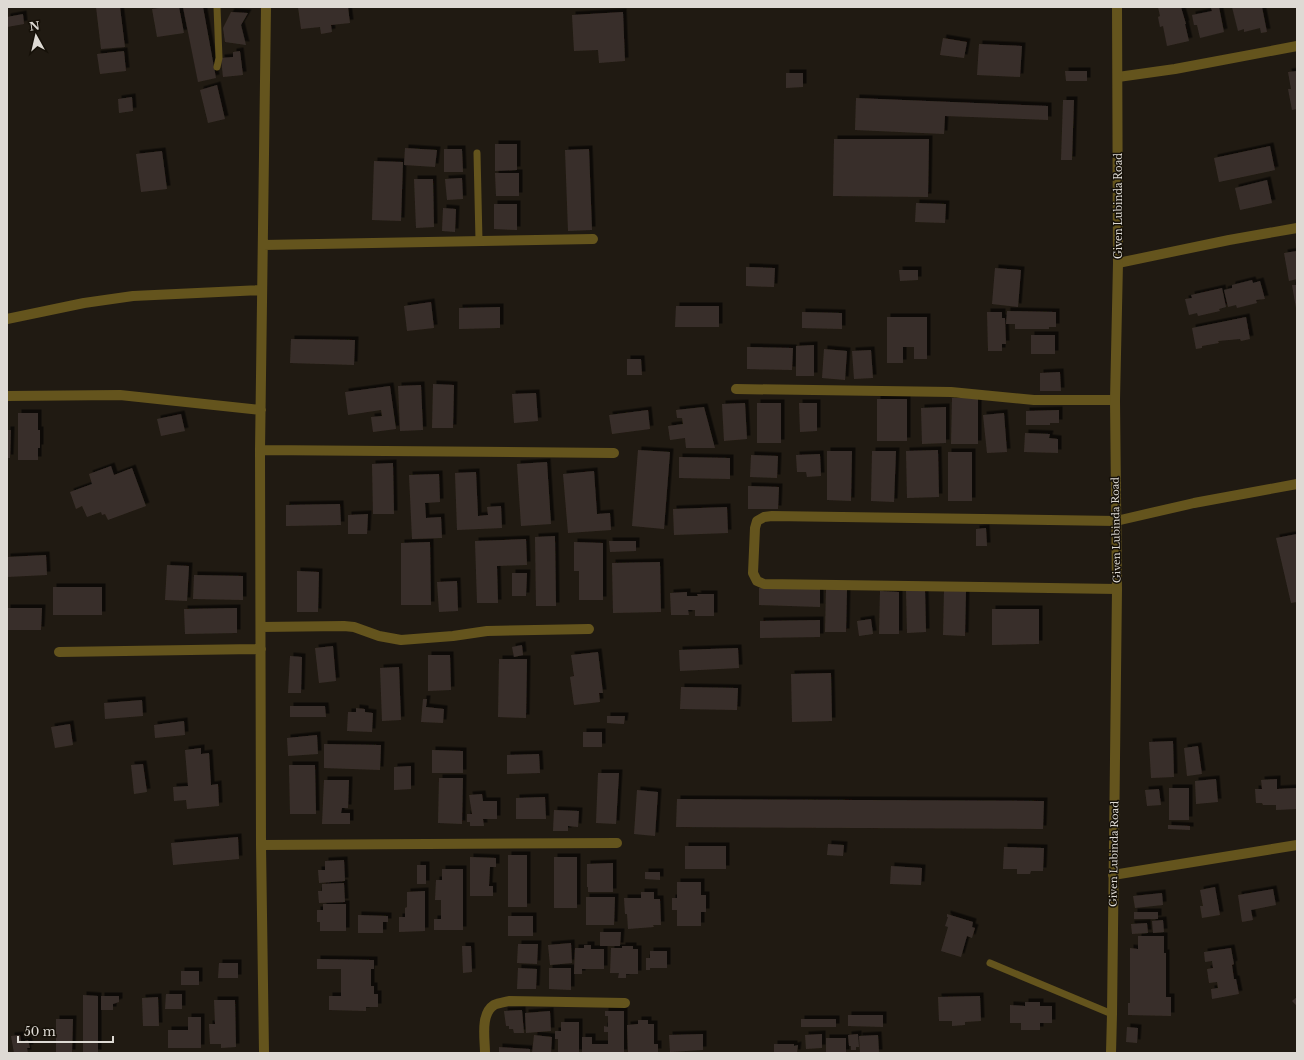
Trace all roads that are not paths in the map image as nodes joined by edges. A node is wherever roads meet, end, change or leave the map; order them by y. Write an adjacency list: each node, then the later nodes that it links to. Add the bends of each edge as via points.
1 (217, 7): 5 (lane)
2 (266, 7): 11 (street)
3 (1118, 7): 6 (street, Given Lubinda Road)
4 (1297, 46): 6 (street)
5 (217, 67)
6 (1118, 77): 12 (street, Given Lubinda Road)
7 (477, 153): 10 (lane)
8 (1297, 228): 12 (street)
9 (593, 239): 10 (street)
10 (479, 241): 11 (street)
11 (263, 245): 13 (street)
12 (1118, 263): 17 (street, Given Lubinda Road)
13 (262, 290): 14 (street, via 133,296); 18 (street)
14 (7, 319)
15 (736, 389): 17 (street, via 951,392 1034,400)
16 (7, 396): 18 (street, via 120,395)
17 (1115, 400): 22 (street, Given Lubinda Road)
18 (261, 410): 19 (street)
19 (260, 450): 20 (street); 24 (street)
20 (614, 453)
21 (1297, 484): 22 (street)
22 (1116, 522): 23 (street, Given Lubinda Road); 23 (street, via 764,517 757,521 755,528 753,573 757,581 764,584)
23 (1117, 588): 31 (street, Given Lubinda Road)
24 (261, 627): 25 (street, via 344,626 401,640 487,631); 26 (street)
25 (589, 629)
26 (261, 650): 27 (street); 29 (street)
27 (60, 652)
28 (617, 843): 29 (street)
29 (261, 845): 35 (street)
30 (1297, 845): 31 (street)
31 (1113, 875): 34 (street, Given Lubinda Road)
32 (990, 963): 34 (lane)
33 (625, 1003): 36 (street, via 509,1001 494,1005 487,1012 484,1022)
34 (1112, 1014): 37 (street, Given Lubinda Road)
35 (264, 1053)
36 (485, 1053)
37 (1111, 1053)

